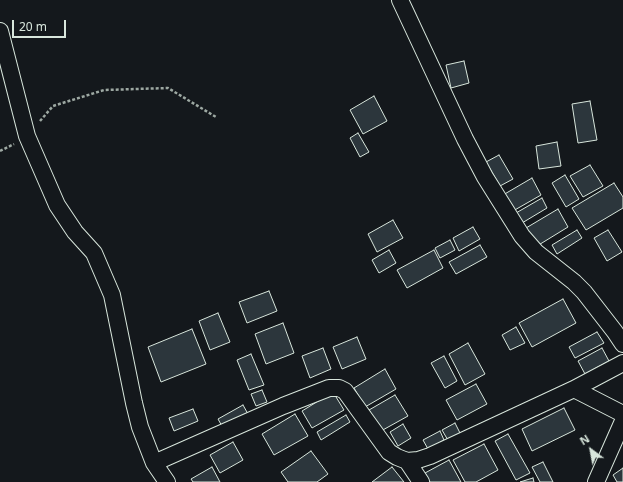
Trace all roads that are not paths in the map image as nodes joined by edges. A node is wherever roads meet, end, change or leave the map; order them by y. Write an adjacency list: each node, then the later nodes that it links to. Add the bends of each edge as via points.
1 (400, 0): 3 (street, via 465,139 485,177 522,236 536,252 584,292)
2 (0, 31): 9 (street, via 27,136 57,205 75,232 94,253 112,295 140,427)
3 (623, 344)
4 (623, 363): 5 (street)
5 (574, 389): 6 (street); 8 (street, via 430,456)
6 (623, 414)
7 (623, 421): 12 (street)
8 (407, 461): 9 (street, via 389,452 345,391 329,388); 11 (street)
9 (154, 462): 10 (street)
10 (167, 482)
11 (421, 482)
12 (596, 482)

